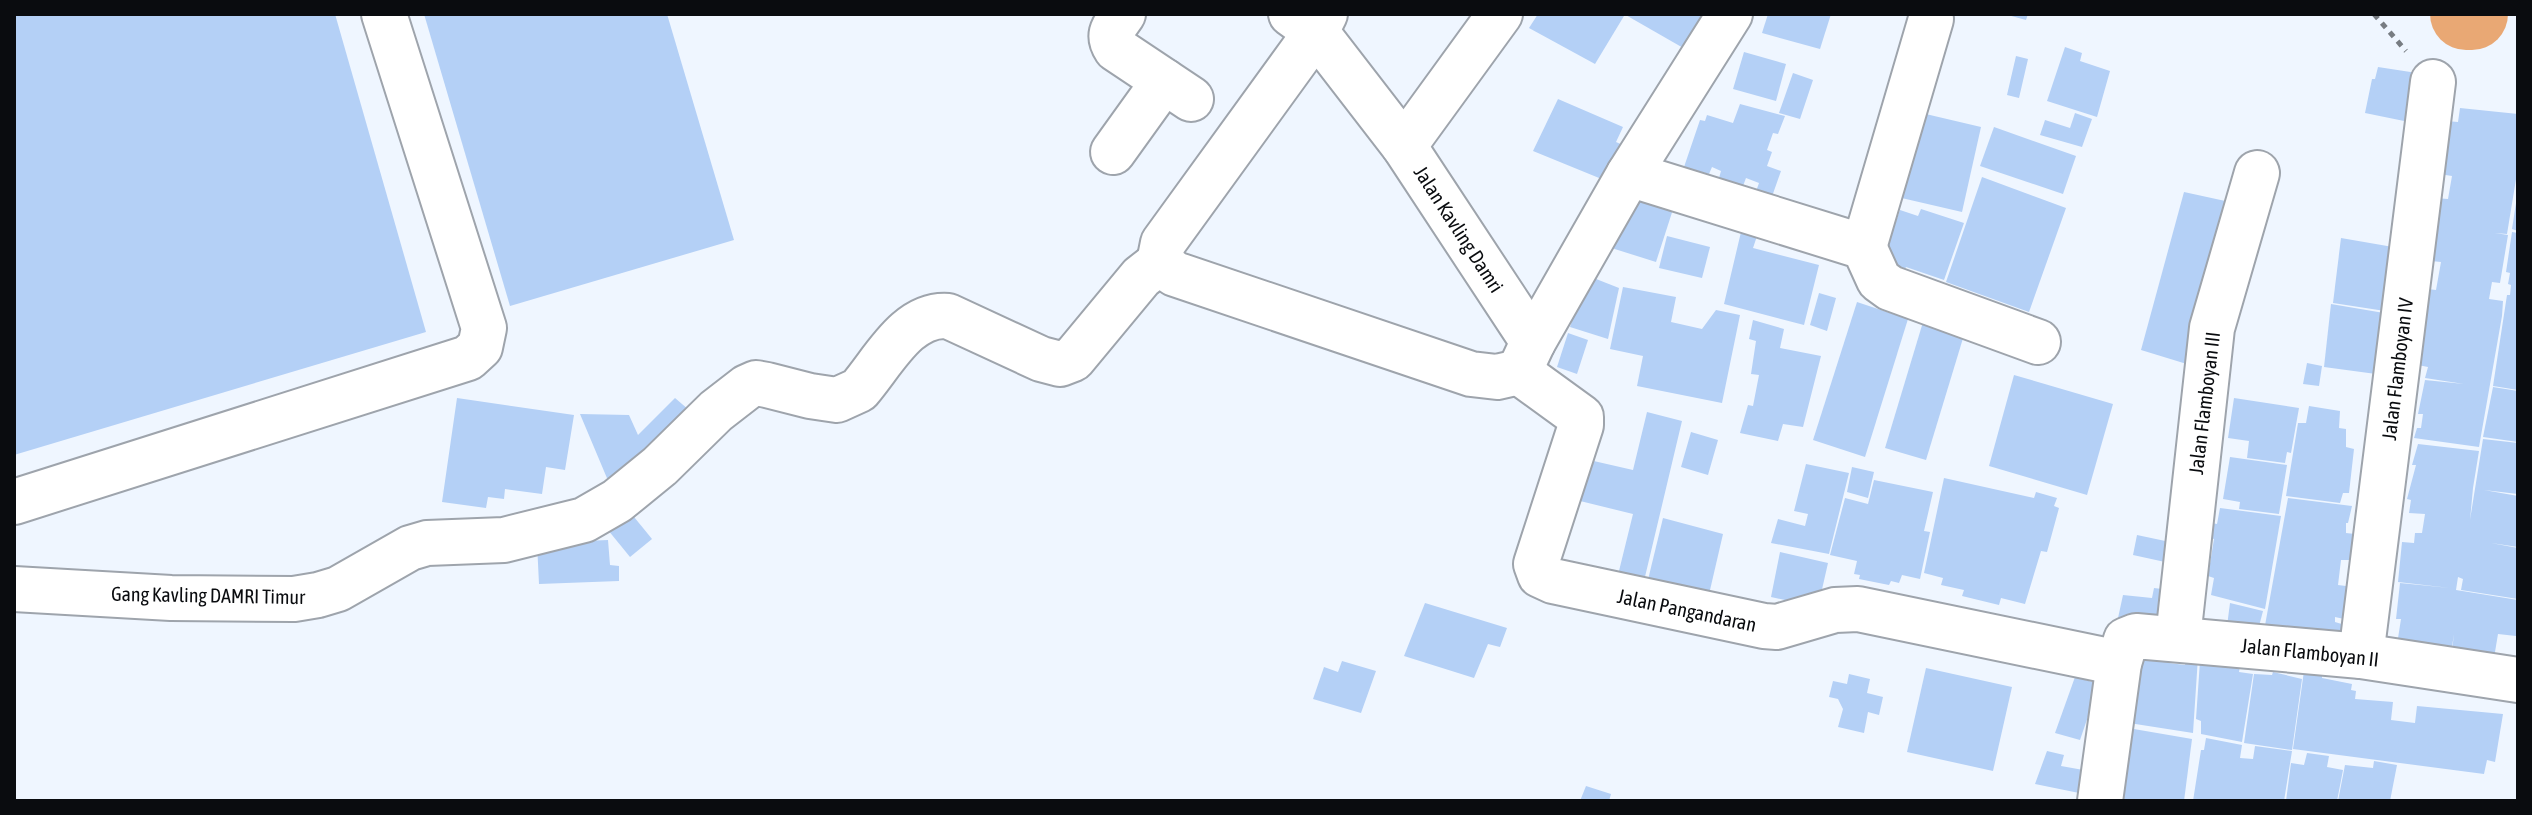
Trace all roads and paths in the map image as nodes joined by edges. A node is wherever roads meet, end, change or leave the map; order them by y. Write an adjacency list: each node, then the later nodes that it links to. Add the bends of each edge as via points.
1 (384, 14): 16 (street, via 484,328 480,347 468,358)
2 (1123, 14): 9 (street, via 1111,30 1116,49 1177,90)
3 (1500, 14): 8 (street, Jalan Kavling Damri)
4 (1730, 14): 11 (street)
5 (1931, 19): 12 (street)
6 (1311, 20): 8 (street); 13 (street, via 1163,243)
7 (2433, 82): 19 (street, Jalan Flamboyan IV)
8 (1404, 146): 15 (street, Jalan Kavling Damri)
9 (1113, 152)
10 (2257, 173): 18 (street, Jalan Flamboyan III, via 2212,328)
11 (1629, 174): 12 (street); 15 (street)
12 (1864, 247): 14 (street, via 1879,280 1890,288)
13 (1159, 263): 15 (street, via 1175,274 1471,374 1497,377); 17 (street, Gang Kavling DAMRI Timur, via 1141,277 1073,359 1060,364 948,316 932,315 915,323 859,390 848,396 837,400 756,383 747,387 660,466 584,520 504,540 427,543 338,589 294,599)
14 (2038, 342)
15 (1526, 357): 20 (street, Jalan Pangandaran, via 1581,417 1536,564 1540,575 1764,626 1858,609)
16 (14, 502)
17 (14, 589)
18 (2178, 638): 19 (street, Jalan Flamboyan II); 20 (street, Jalan Flamboyan II, via 2126,640)
19 (2361, 656): 21 (street, Jalan Flamboyan II)
20 (2119, 663): 22 (street)
21 (2518, 680)
22 (2100, 801)

